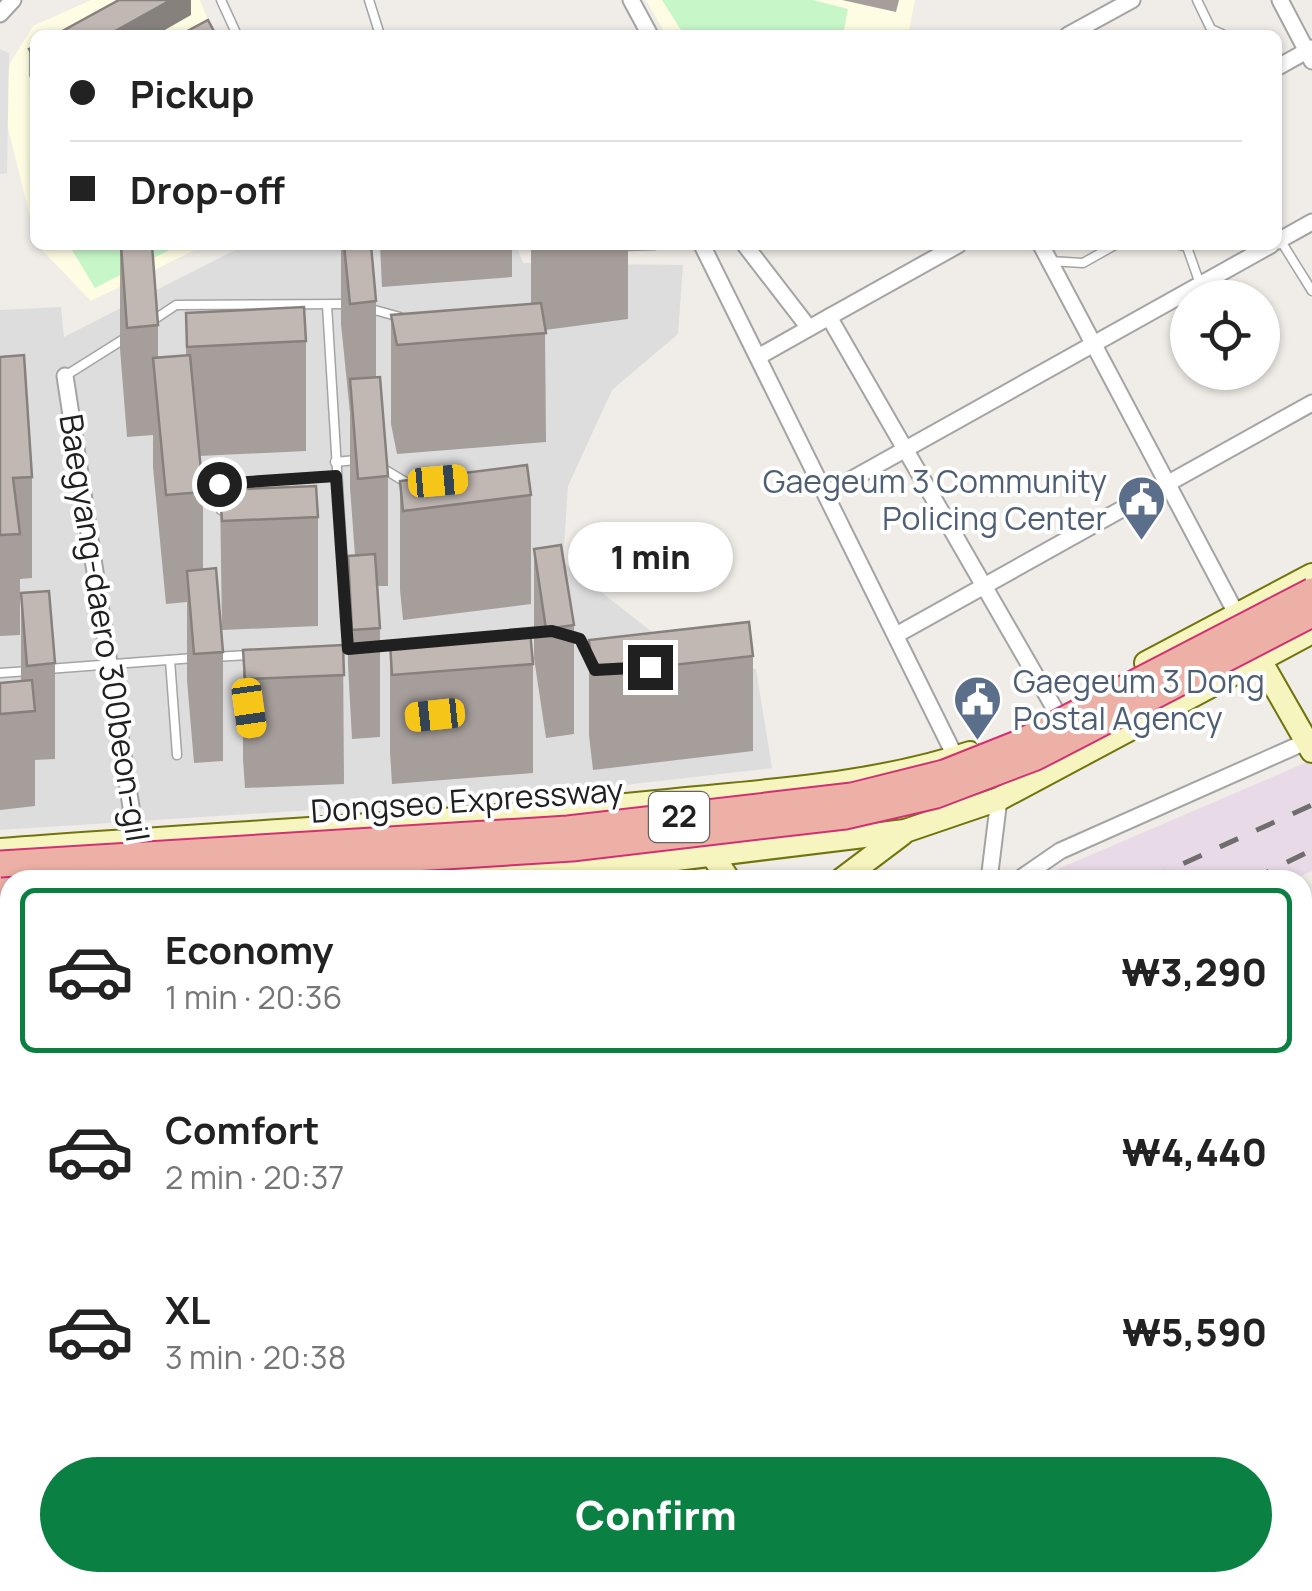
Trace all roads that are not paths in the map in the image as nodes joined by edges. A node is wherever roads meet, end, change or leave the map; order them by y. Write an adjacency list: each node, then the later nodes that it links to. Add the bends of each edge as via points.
1 (13, 0): 8 (street)
2 (221, 0): 9 (lane)
3 (369, 0): 10 (lane)
4 (631, 0): 11 (street)
5 (1132, 0): 12 (street)
6 (1197, 0): 13 (lane)
7 (1280, 0): 14 (street)
8 (0, 14)
9 (234, 30)
10 (378, 30)
11 (647, 30)
12 (1079, 30)
13 (1213, 30)
14 (1310, 53): 15 (street)
15 (1282, 65)
16 (1312, 222): 17 (street)
17 (1282, 237)
18 (1282, 248): 29 (lane)
19 (704, 250): 38 (street)
20 (750, 250): 36 (street)
21 (949, 250): 34 (street)
22 (1044, 250): 26 (street)
23 (1106, 250): 26 (lane, via 1083,263)
24 (1187, 250): 27 (lane)
25 (1259, 250): 28 (street)
26 (1050, 261): 37 (street)
27 (1198, 280)
28 (1207, 280)
29 (1312, 290)
30 (1170, 301): 37 (street)
31 (283, 305): 32 (lane); 35 (lane); 39 (lane, via 176,305)
32 (327, 305): 33 (lane, via 359,304 390,318); 42 (lane)
33 (410, 316)
34 (829, 318): 36 (street); 41 (street)
35 (284, 320)
36 (809, 328): 38 (street)
37 (1094, 344): 41 (street); 46 (street)
38 (758, 357): 48 (street)
39 (66, 376): 66 (street, Baegyang-daero 300beon-gil)
40 (1312, 402): 46 (street)
41 (905, 449): 48 (street); 53 (street)
42 (335, 462): 43 (lane); 47 (lane, via 366,458)
43 (336, 476): 44 (lane); 61 (lane)
44 (296, 479): 49 (lane); 51 (lane, via 219,484)
45 (426, 482): 47 (lane)
46 (1167, 482): 53 (street); 56 (street)
47 (409, 484): 50 (lane)
48 (827, 492): 59 (street)
49 (296, 498)
50 (410, 502)
51 (222, 522)
52 (1312, 575): 56 (main road)
53 (986, 587): 59 (street); 69 (street)
54 (1312, 592): 81 (highway, Dongseo Expressway / 22, bridge, via 1018,744 944,773 852,796 568,829)
55 (1312, 614): 83 (highway, Dongseo Expressway / 22, bridge, via 1036,758 936,795 845,816 572,848)
56 (1237, 615): 69 (main road)
57 (552, 631): 67 (lane, via 580,639)
58 (1312, 632): 65 (main road)
59 (898, 634): 73 (street)
60 (364, 648): 61 (lane)
61 (348, 649): 62 (lane)
62 (336, 650)
63 (266, 654): 64 (lane)
64 (170, 660): 66 (lane); 72 (lane)
65 (1261, 662): 70 (main road); 75 (main road)
66 (110, 664): 68 (lane); 78 (street, Baegyang-daero 300beon-gil)
67 (595, 670)
68 (0, 673)
69 (1056, 711): 71 (main road)
70 (1311, 745): 89 (street, via 1060,851)
71 (990, 746): 73 (main road); 76 (main road)
72 (177, 755)
73 (956, 758): 74 (main road)
74 (837, 781): 77 (main road); 78 (main road, via 560,811)
75 (999, 799): 76 (main road); 88 (street)
76 (905, 831): 77 (main road); 87 (main road)
77 (859, 838): 80 (main road); 86 (main road)
78 (136, 840): 79 (main road); 82 (street, Baegyang-daero 300beon-gil)
79 (0, 850)
80 (712, 855): 84 (main road); 85 (main road)
81 (0, 864)
82 (140, 870)
83 (221, 870)
84 (544, 870)
85 (723, 870)
86 (849, 870)
87 (853, 870)
88 (990, 870)
89 (1032, 870)

